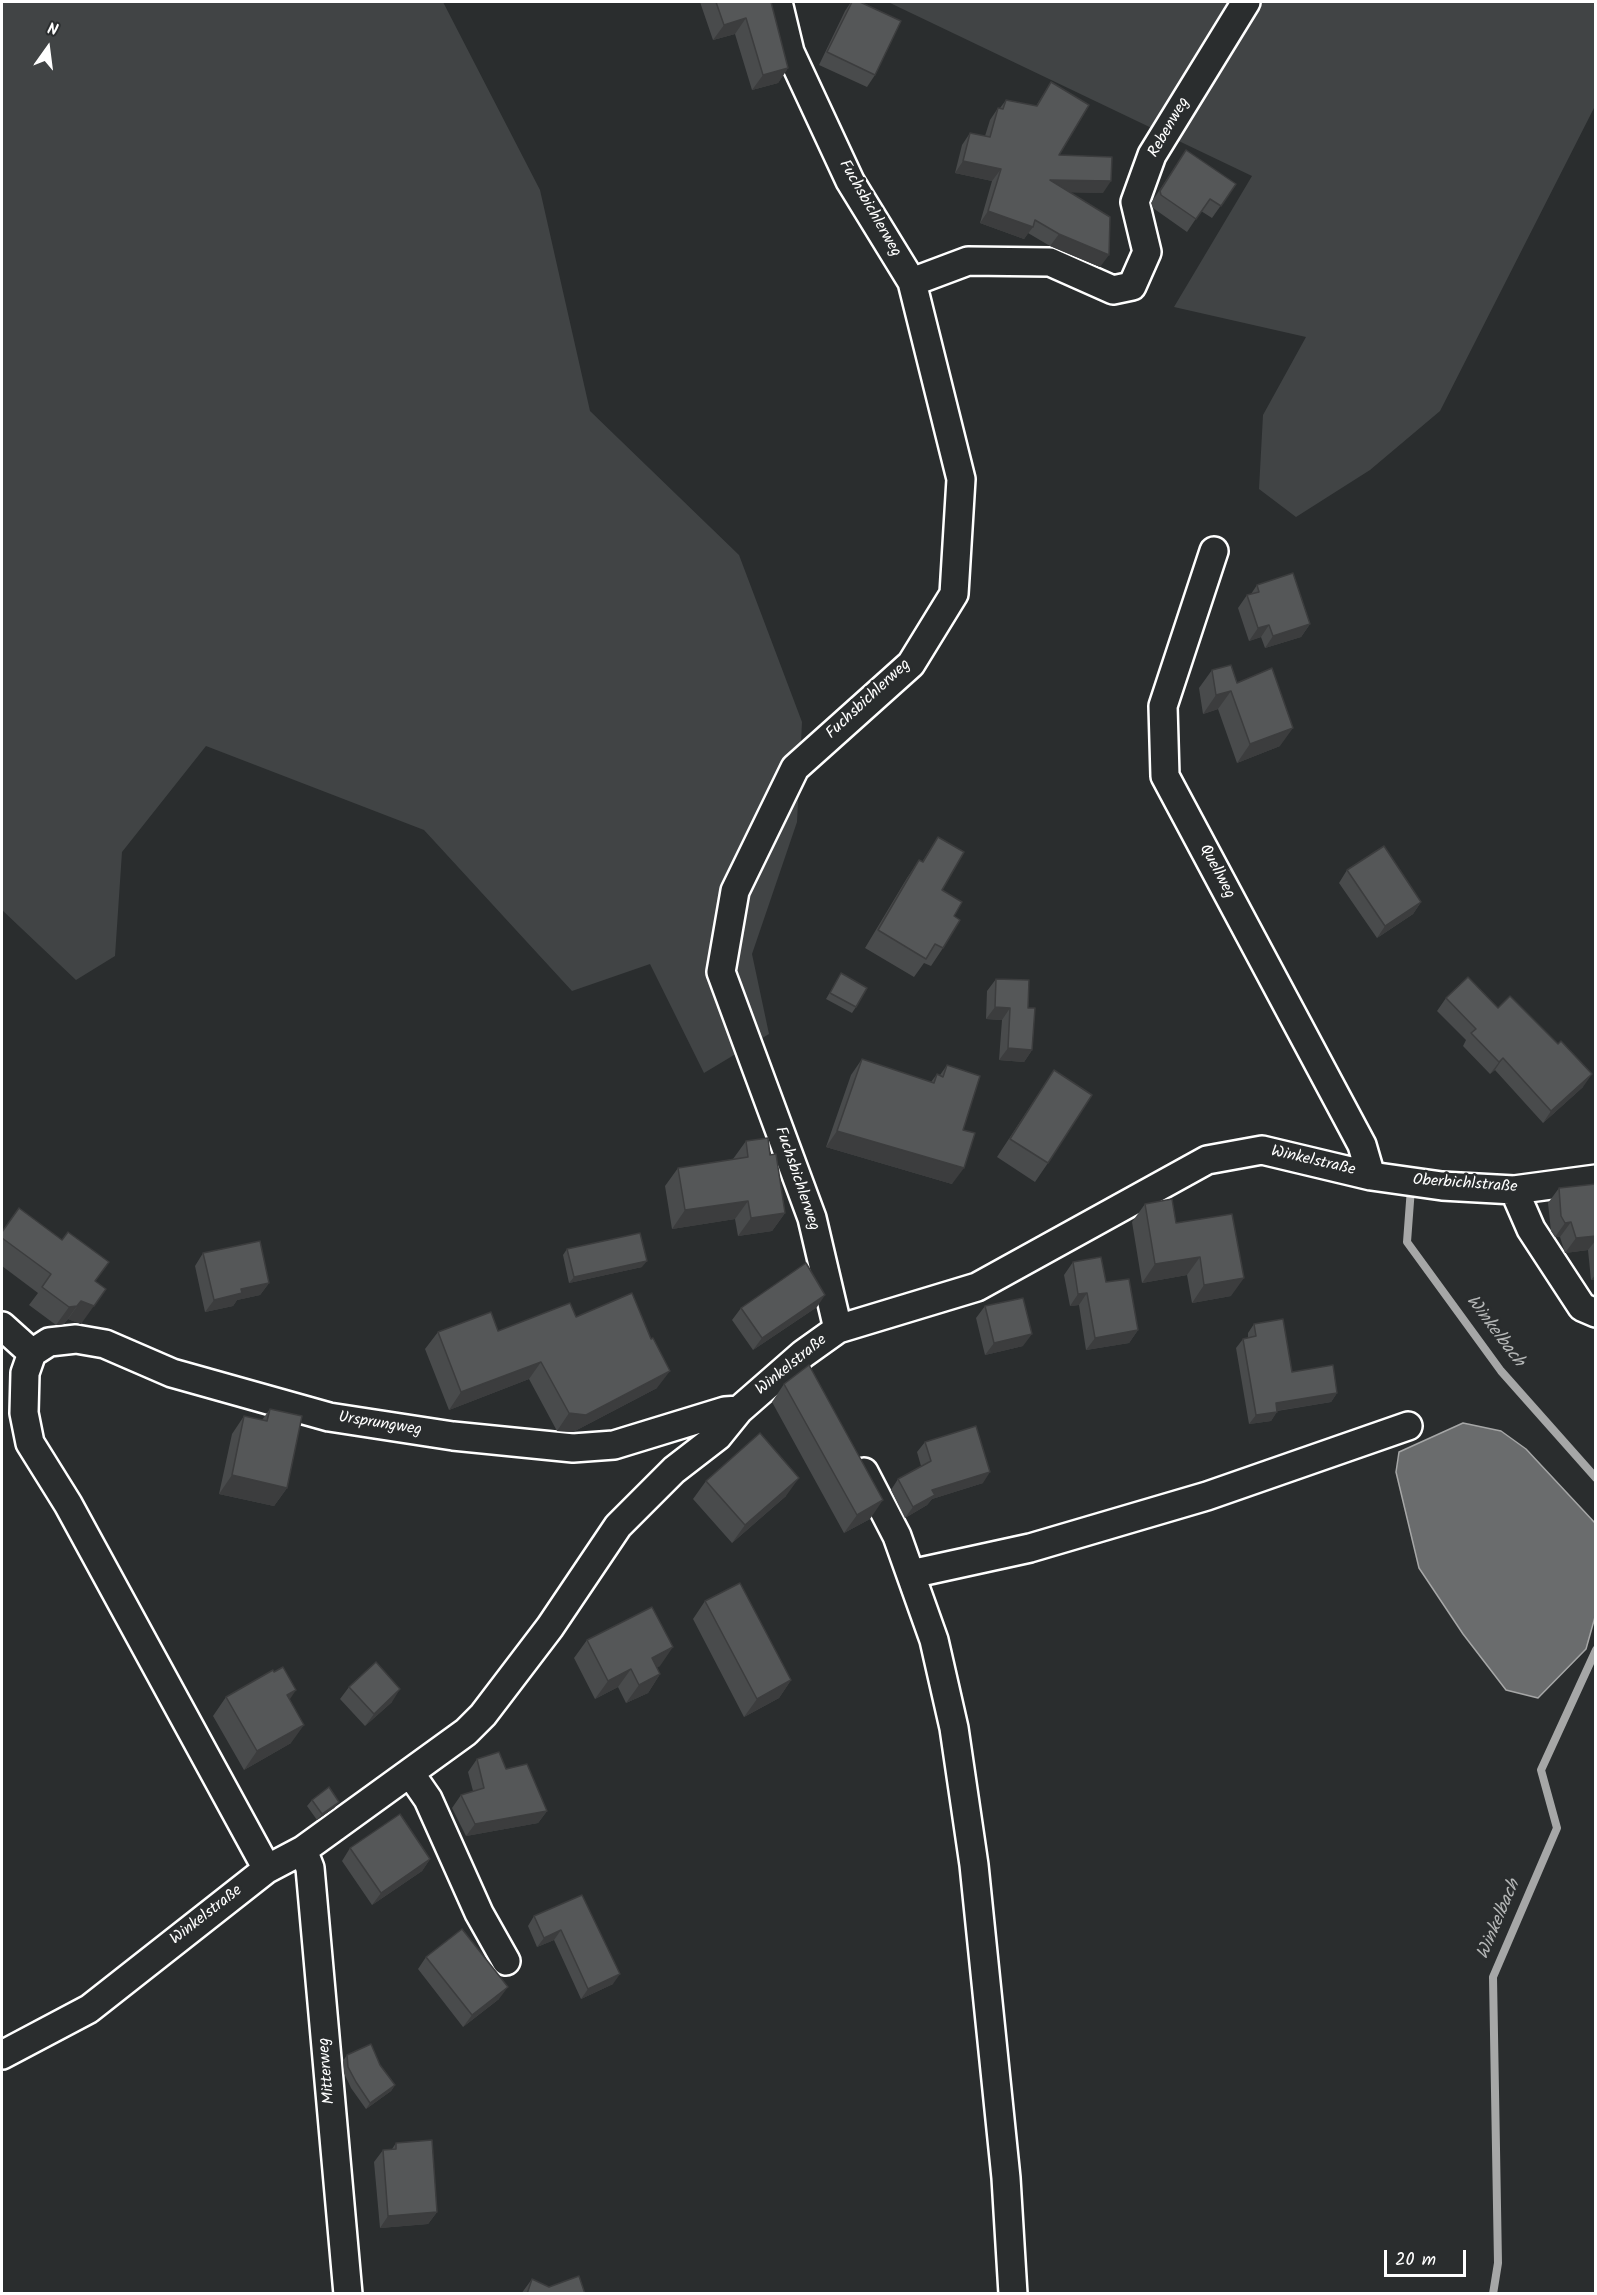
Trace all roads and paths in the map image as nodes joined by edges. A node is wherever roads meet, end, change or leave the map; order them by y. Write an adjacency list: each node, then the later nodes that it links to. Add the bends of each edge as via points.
1 (778, 2): 3 (street, Fuchsbichlerweg, via 790,52 850,181)
2 (1246, 2): 3 (street, Rebenweg, via 1152,155 1135,202 1147,252 1131,285 1113,290 1050,262 968,261)
3 (912, 282): 10 (street, Fuchsbichlerweg, via 961,479 954,594 910,664 795,768 735,891 721,972 812,1218)
4 (1214, 551): 5 (street, Quellweg, via 1163,706 1165,776 1362,1145)
5 (1371, 1176): 7 (street, Oberbichlstraße, via 1442,1186); 10 (street, Winkelstraße, via 1262,1150 1207,1160 977,1287)
6 (1596, 1179): 7 (street, Oberbichlstraße)
7 (1515, 1190): 8 (street, via 1531,1229 1582,1306)
8 (1596, 1313)
9 (2, 1326): 11 (street)
10 (838, 1329): 12 (street, Winkelstraße, via 808,1364)
11 (32, 1353): 12 (street, Ursprungweg, via 49,1342 76,1339 105,1344 172,1373 329,1417 453,1436 573,1448 614,1444); 18 (street, via 25,1373 24,1413 30,1443 68,1504)
12 (739, 1410): 16 (street, Winkelstraße, via 718,1436 674,1470 618,1526 550,1627 483,1715)
13 (1408, 1426): 15 (street, via 1207,1496 1030,1548)
14 (850, 1445): 15 (street, via 897,1536)
15 (911, 1574): 22 (street, via 934,1640 954,1728 1006,2178)
16 (410, 1773): 17 (street, Winkelstraße); 19 (street, via 428,1799 479,1913)
17 (303, 1850): 18 (street, Winkelstraße); 21 (street, Mitterweg, via 310,1868)
18 (267, 1869): 20 (street, Winkelstraße, via 89,2009)
19 (506, 1961)
20 (2, 2055)
21 (348, 2294)
22 (1013, 2294)

